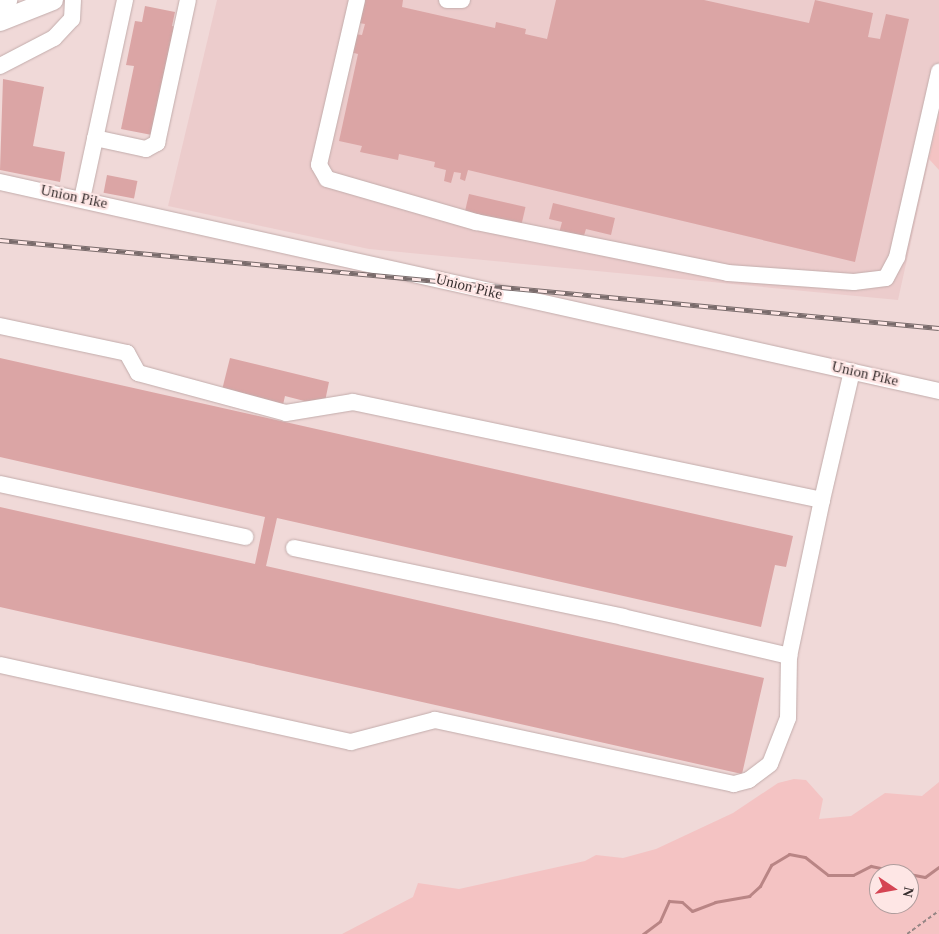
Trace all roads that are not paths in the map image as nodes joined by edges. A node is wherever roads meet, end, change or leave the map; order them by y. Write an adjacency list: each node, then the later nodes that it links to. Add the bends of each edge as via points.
1 (8, 0): 9 (main road)
2 (53, 0): 10 (main road)
3 (74, 0): 11 (street, via 72,19 54,38)
4 (125, 0): 13 (street)
5 (188, 0): 13 (street, via 157,143 146,149)
6 (357, 0): 12 (street, via 319,165 327,179 476,222 728,272 854,282 886,278 897,256)
7 (447, 0): 8 (street)
8 (462, 0)
9 (0, 3)
10 (0, 21)
11 (0, 66)
12 (939, 72)
13 (95, 138): 15 (street)
14 (0, 182): 15 (street, Union Pike)
15 (82, 199): 17 (street, Union Pike)
16 (0, 326): 20 (street, via 127,353 138,373 286,413 353,402)
17 (852, 371): 18 (street, Union Pike); 20 (street)
18 (939, 391)
19 (0, 484): 21 (street)
20 (822, 500): 23 (street)
21 (245, 537)
22 (294, 548): 23 (street, via 623,617)
23 (789, 656): 24 (street, via 788,718 770,764 750,780 734,784 435,720 351,742)
24 (0, 665)

